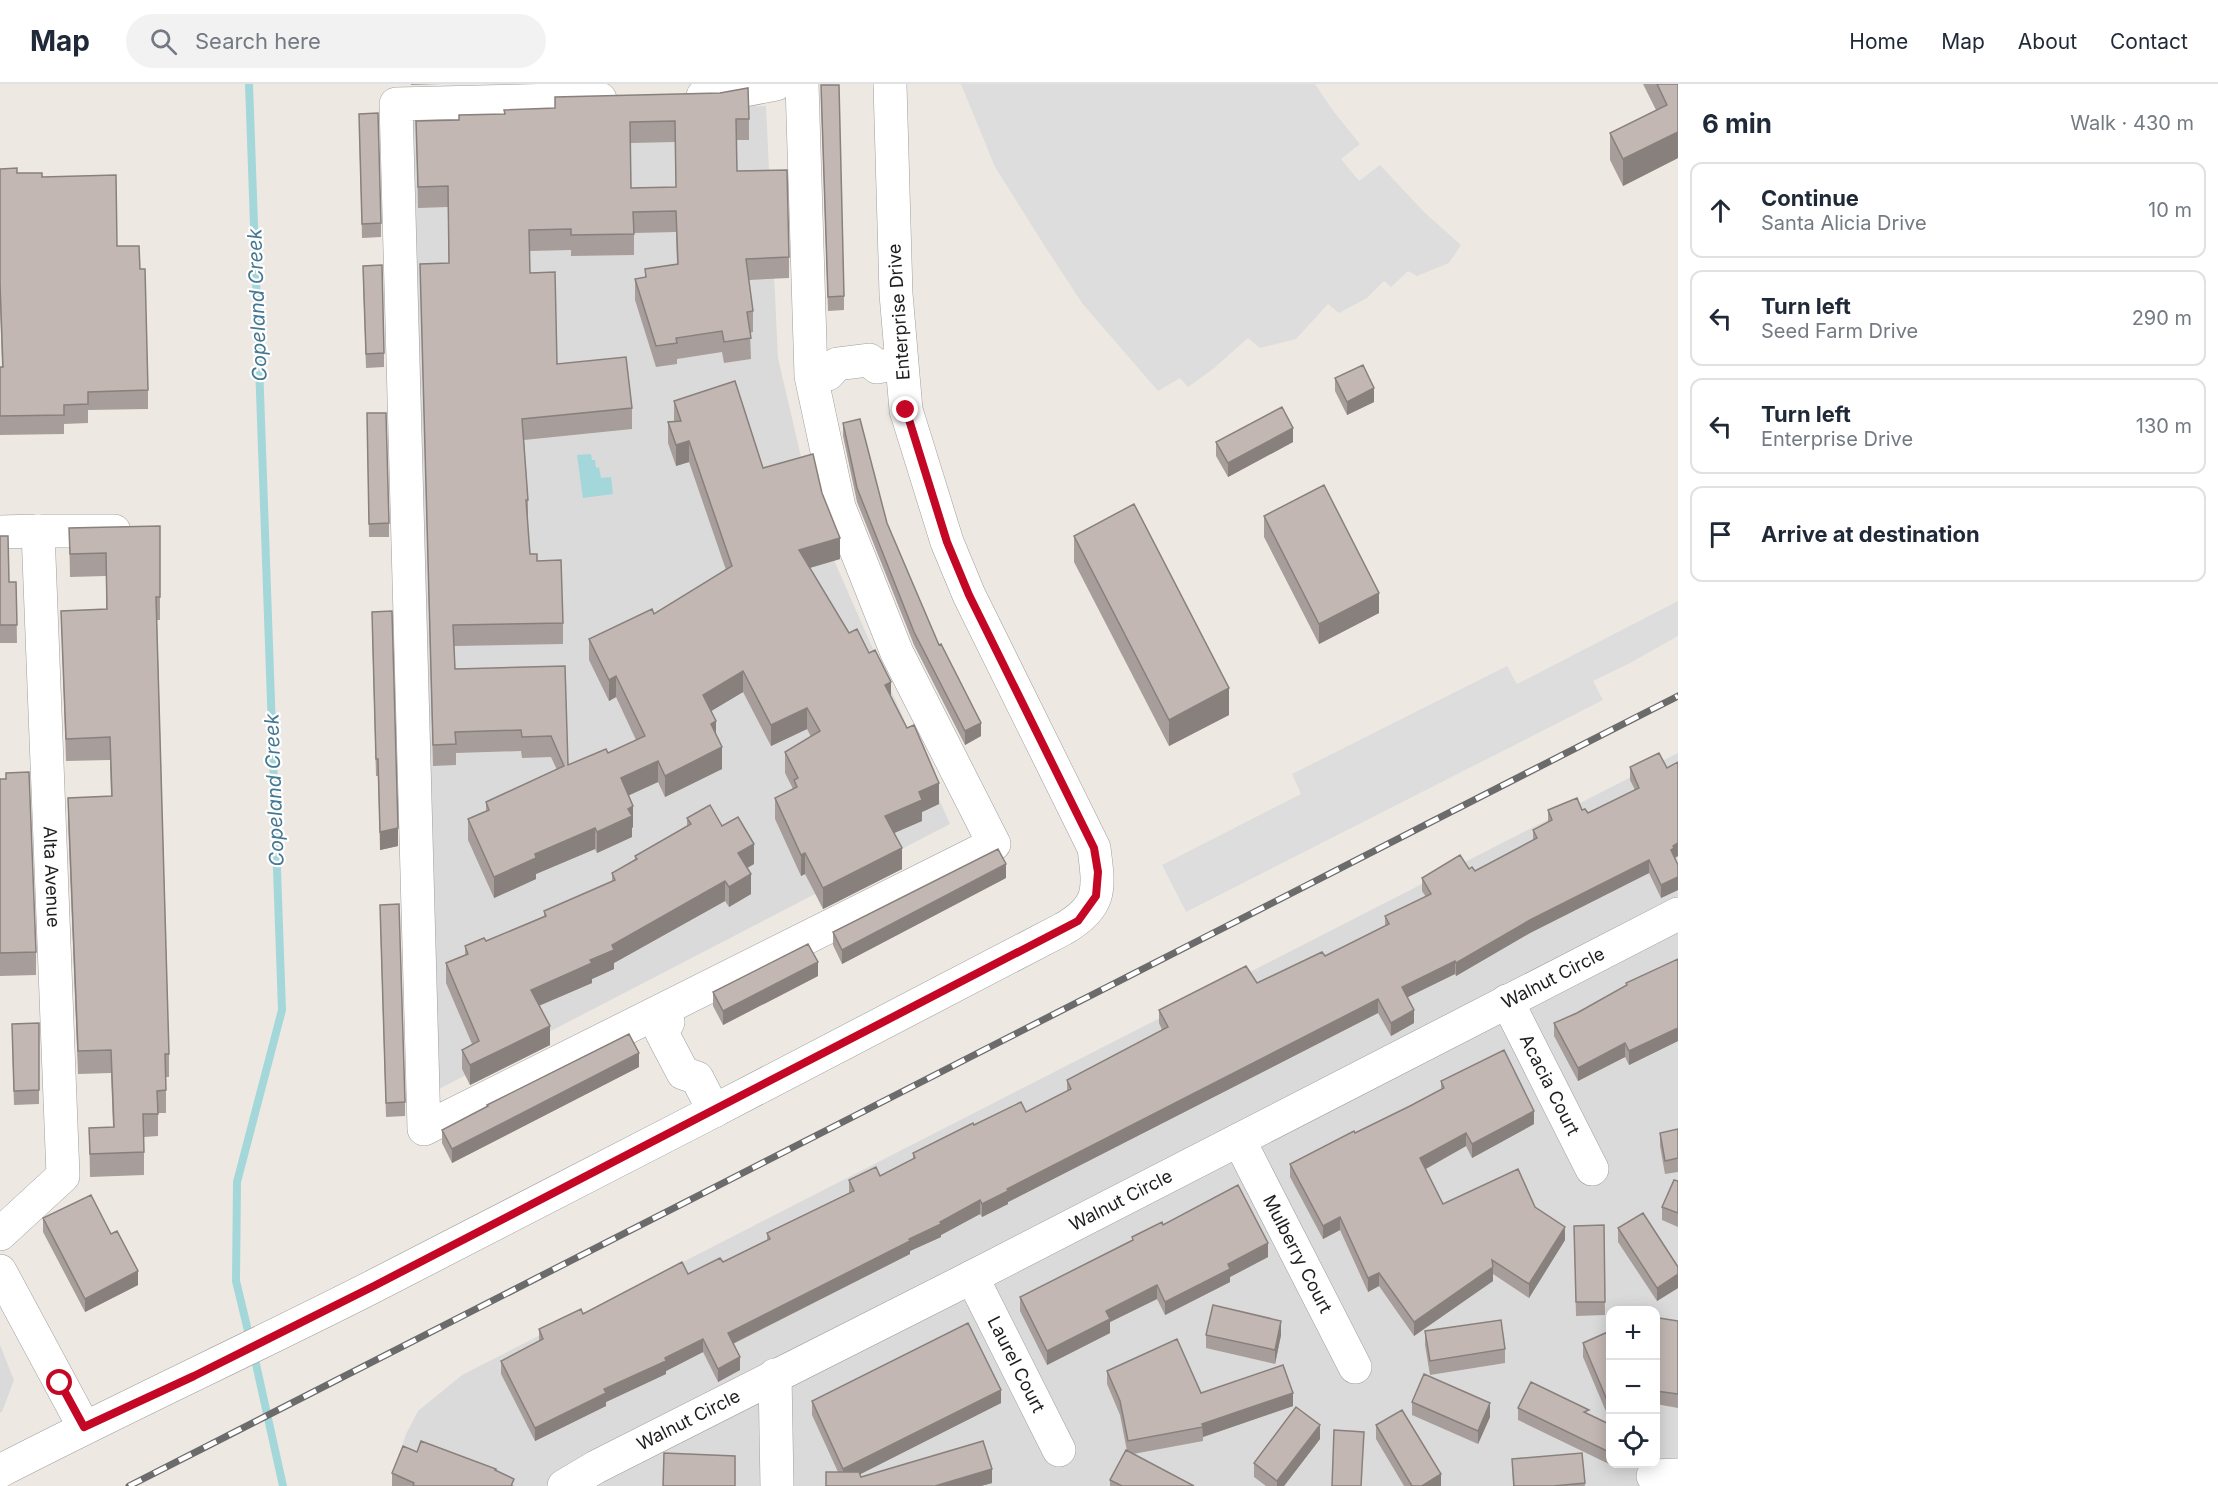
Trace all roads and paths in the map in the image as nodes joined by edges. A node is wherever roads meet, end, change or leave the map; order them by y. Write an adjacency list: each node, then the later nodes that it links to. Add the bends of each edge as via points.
1 (776, 84): 4 (street, via 719,95)
2 (802, 84): 7 (street)
3 (890, 84): 6 (street, Enterprise Drive, via 896,294)
4 (672, 97)
5 (624, 98): 13 (street, via 396,104 424,1129)
6 (889, 365): 7 (street, via 871,375 839,381); 14 (street, Enterprise Drive, via 947,542 969,595 1094,848 1096,896 1078,921)
7 (820, 375): 13 (street, via 843,518 897,653 994,844)
8 (38, 531): 9 (street); 10 (street); 17 (street, Alta Avenue, via 63,1176)
9 (148, 531)
10 (0, 532)
11 (1678, 914): 12 (street, Walnut Circle)
12 (1507, 1001): 15 (street, Walnut Circle); 16 (street, Acacia Court)
13 (665, 1016): 14 (street, via 662,1033 677,1063 683,1073 697,1078)
14 (714, 1111): 22 (street, via 216,1365)
15 (1239, 1140): 19 (street, Walnut Circle); 20 (street, Mulberry Court)
16 (1592, 1169)
17 (0, 1234)
18 (0, 1271): 22 (street)
19 (972, 1277): 21 (street, Walnut Circle); 23 (street, Laurel Court)
20 (1355, 1367)
21 (775, 1376): 25 (street, Walnut Circle); 26 (street)
22 (84, 1427): 24 (street)
23 (1059, 1450)
24 (0, 1471)
25 (564, 1486)
26 (777, 1486)

